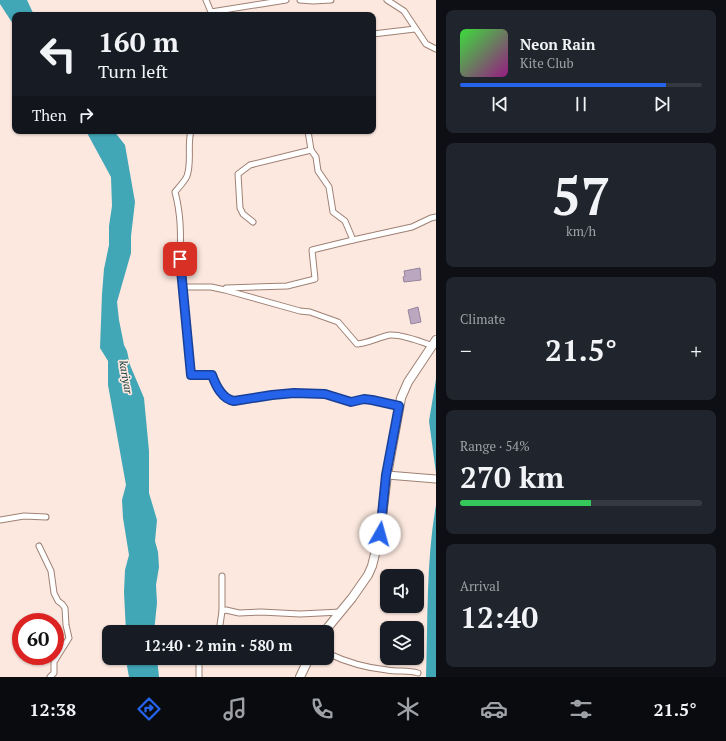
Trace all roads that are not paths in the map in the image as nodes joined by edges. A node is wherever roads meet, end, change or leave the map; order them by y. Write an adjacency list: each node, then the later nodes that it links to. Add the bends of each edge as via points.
1 (206, 0): 6 (street)
2 (286, 0): 7 (street)
3 (300, 0): 4 (street)
4 (331, 0)
5 (387, 0): 8 (street, via 404,11)
6 (211, 12)
7 (217, 12)
8 (415, 29): 9 (street); 10 (street, via 426,44)
9 (376, 34)
10 (436, 49)
11 (190, 134): 17 (street, via 187,176 175,192 182,237)
12 (308, 134): 13 (street)
13 (311, 150): 15 (street, via 250,165 238,174 240,208); 16 (street, via 316,157 318,171 329,186 333,212 345,221)
14 (436, 217): 16 (street, via 412,227)
15 (253, 222)
16 (353, 240): 18 (street, via 312,250 315,279 287,286)
17 (182, 286): 18 (street); 20 (street, via 191,375 212,375 220,392 228,400 294,393 325,394 351,402 364,399)
18 (220, 289): 19 (street, via 310,312 338,322 357,344 392,335)
19 (435, 343): 20 (main road, via 408,382)
20 (399, 406): 21 (main road)
21 (386, 475): 22 (main road); 28 (main road, via 380,534 372,566 361,586)
22 (436, 479)
23 (46, 517): 24 (street, via 24,516)
24 (0, 520)
25 (39, 546): 35 (street, via 51,571 54,593 65,608 69,638 54,662 54,673)
26 (222, 576): 27 (street)
27 (222, 611): 28 (street, via 300,614); 29 (street)
28 (341, 612): 30 (main road)
29 (220, 625)
30 (330, 625)
31 (334, 656): 34 (street, via 368,666)
32 (199, 665): 36 (street)
33 (305, 665): 37 (main road)
34 (418, 673)
35 (50, 677)
36 (199, 677)
37 (300, 677)

